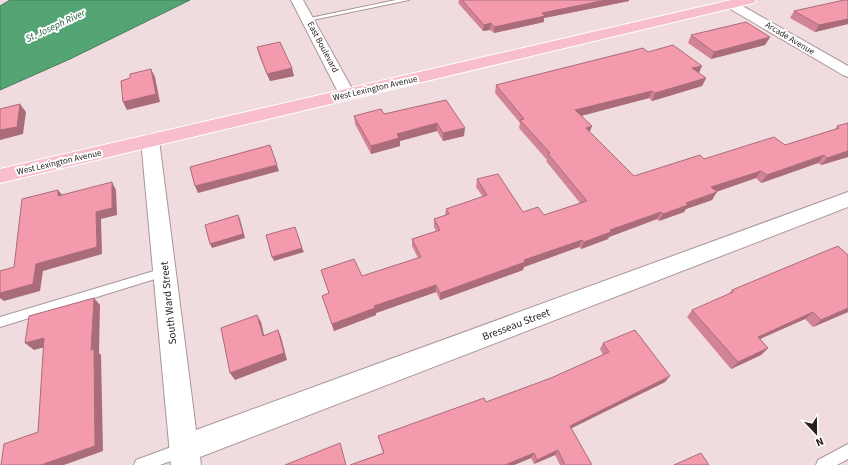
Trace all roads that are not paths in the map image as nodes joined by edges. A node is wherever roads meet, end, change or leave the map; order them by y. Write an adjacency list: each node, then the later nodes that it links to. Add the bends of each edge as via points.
1 (297, 0): 5 (street, East Boulevard)
2 (406, 0): 5 (lane)
3 (749, 0): 4 (main road, West Lexington Avenue)
4 (732, 4): 6 (street, Arcade Avenue); 7 (main road, West Lexington Avenue)
5 (308, 19): 7 (street, East Boulevard)
6 (847, 70)
7 (347, 94): 8 (main road, West Lexington Avenue)
8 (150, 140): 9 (main road, West Lexington Avenue); 11 (street, South Ward Street)
9 (0, 176)
10 (848, 199): 14 (street, Bresseau Street)
11 (164, 272): 12 (lane); 14 (street, South Ward Street)
12 (0, 322)
13 (848, 451): 16 (lane)
14 (185, 457): 15 (lane)
15 (141, 465)
16 (823, 465)

